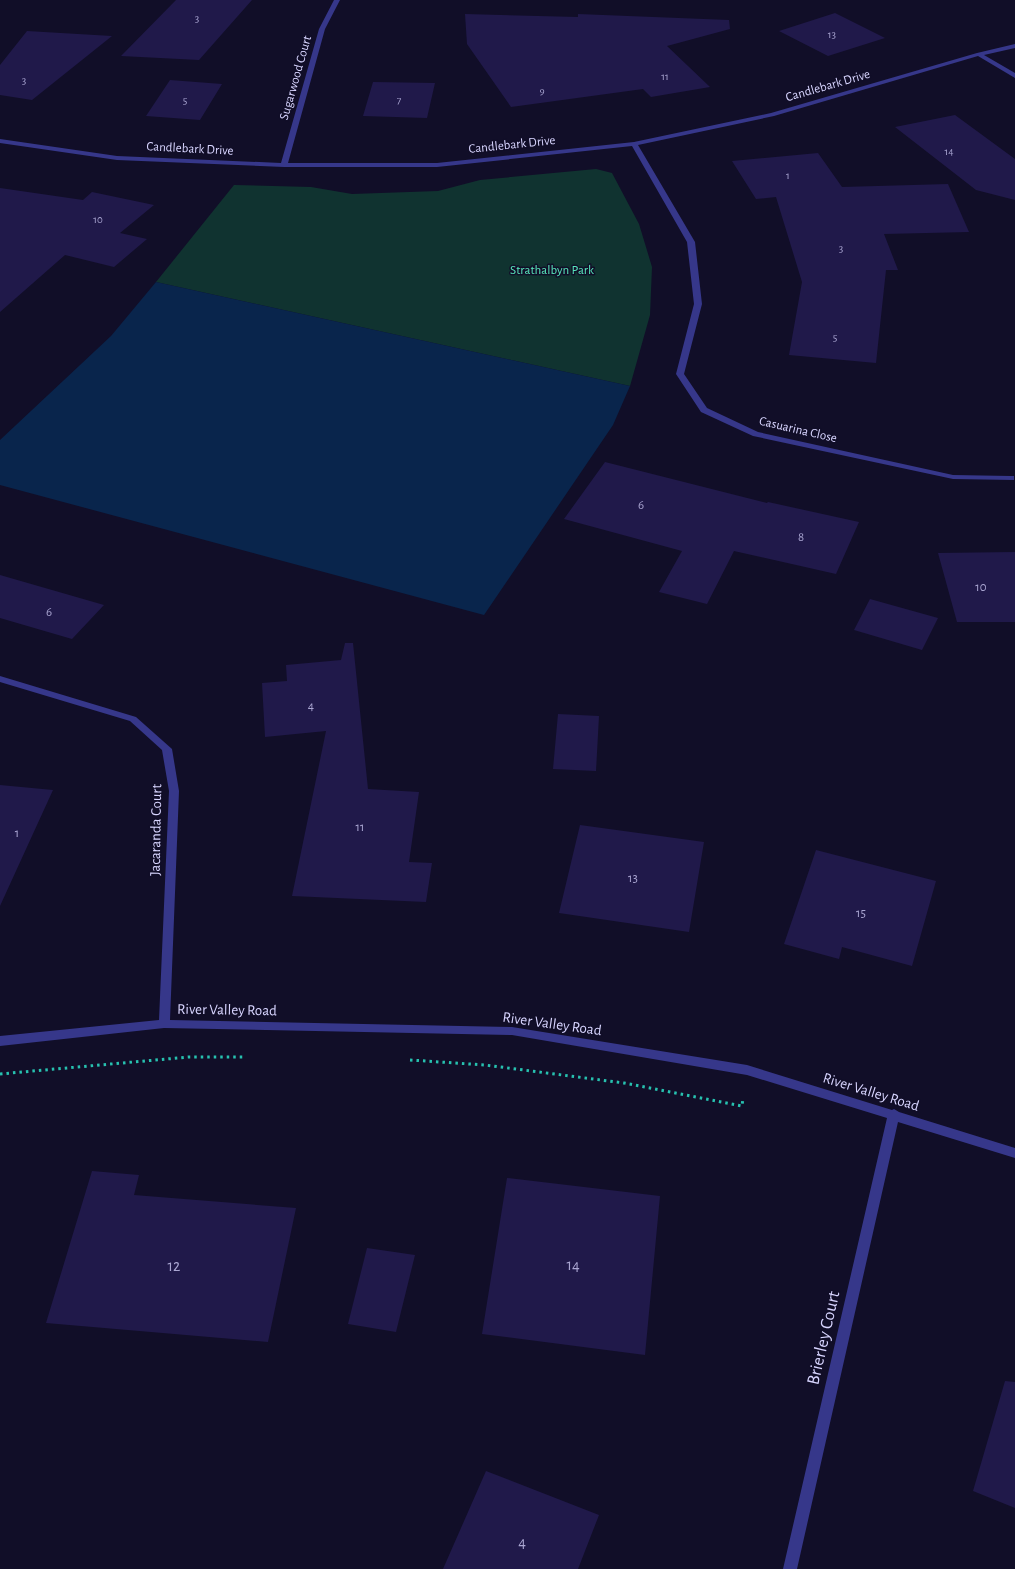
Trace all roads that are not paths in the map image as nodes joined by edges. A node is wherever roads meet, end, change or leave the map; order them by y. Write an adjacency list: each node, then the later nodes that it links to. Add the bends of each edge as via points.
1 (337, 0): 7 (street, Sugarwood Court, via 322,29)
2 (1015, 46): 3 (street, Candlebark Drive)
3 (979, 54): 4 (street); 6 (street, Candlebark Drive, via 772,115)
4 (1015, 76)
5 (0, 141): 7 (street, Candlebark Drive, via 117,158)
6 (634, 144): 7 (street, Candlebark Drive, via 437,165); 8 (street, Casuarina Close, via 691,242 698,304 680,374 704,410 756,434 953,477)
7 (284, 165)
8 (1011, 478)
9 (0, 680): 10 (street, Jacaranda Court, via 133,720 167,749 174,791)
10 (164, 1024): 11 (street, River Valley Road); 12 (street, River Valley Road, via 512,1031 747,1070)
11 (0, 1041)
12 (894, 1114): 13 (street, River Valley Road); 14 (street, Brierley Court)
13 (1015, 1153)
14 (790, 1569)

